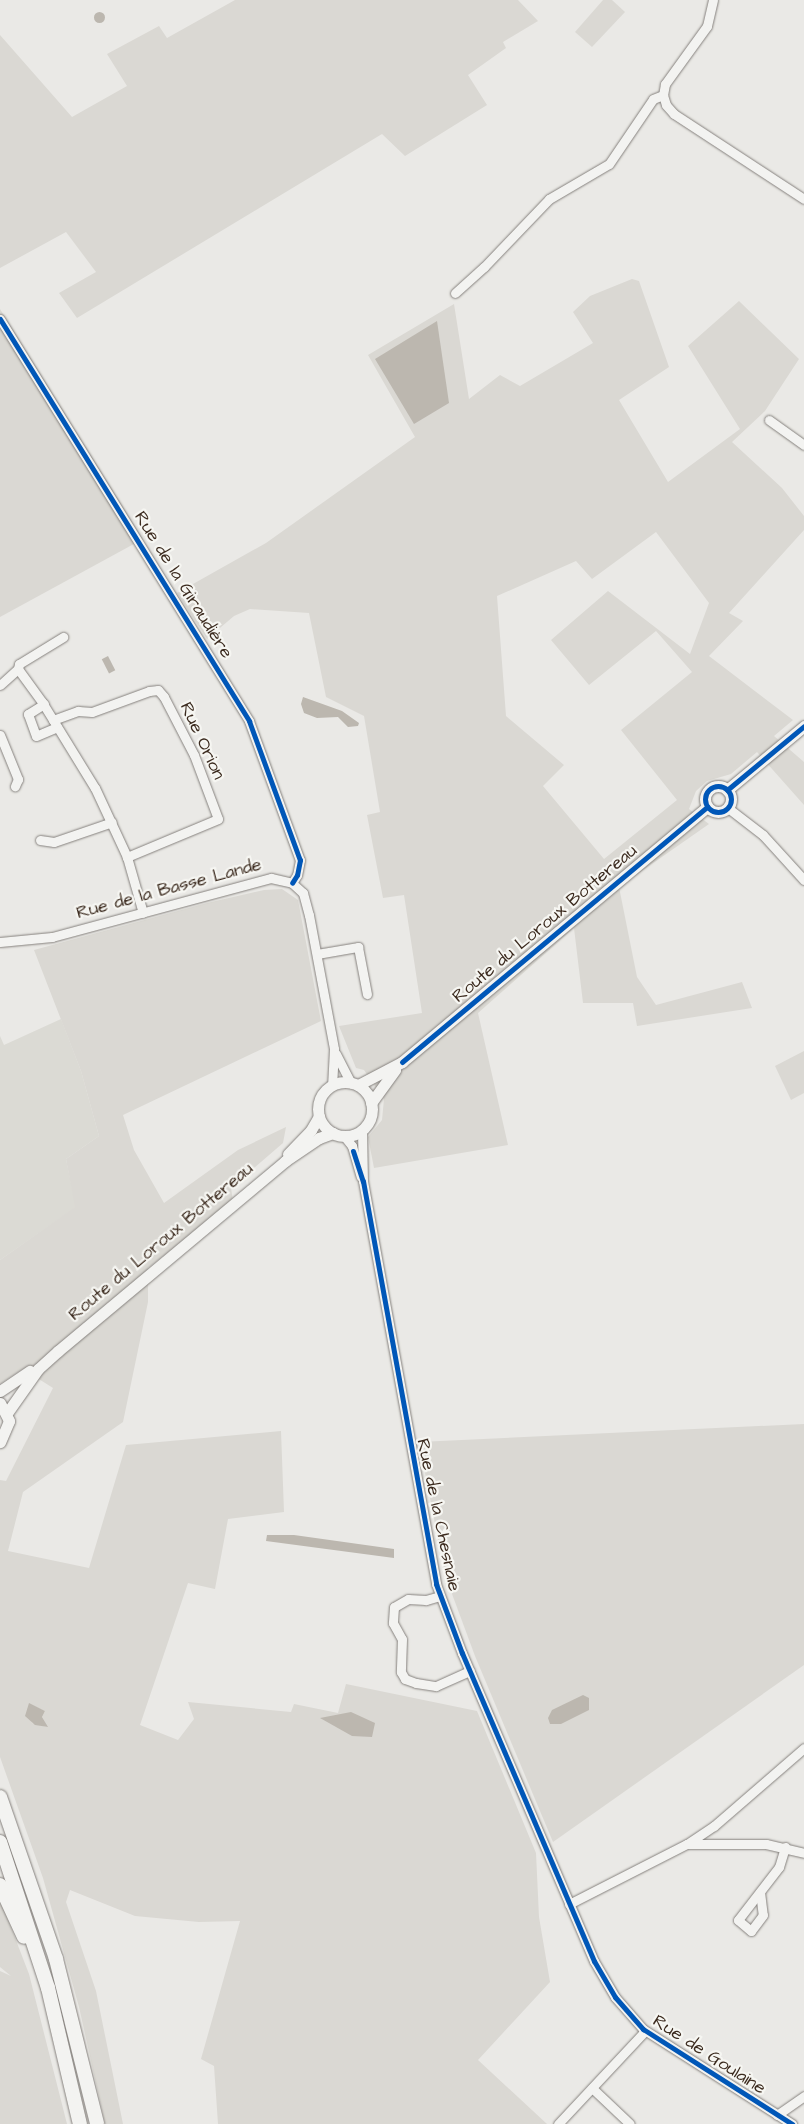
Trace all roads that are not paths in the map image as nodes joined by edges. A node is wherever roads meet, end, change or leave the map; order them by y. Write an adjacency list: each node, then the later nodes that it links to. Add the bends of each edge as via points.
1 (713, 0): 2 (street, via 707,26 668,80)
2 (663, 95): 3 (street, via 674,114); 4 (street, via 654,99 609,164 549,199 484,268)
3 (804, 199)
4 (455, 293)
5 (0, 319): 23 (street, Rue de la Giraudière, via 250,721 298,852 299,870)
6 (769, 420): 7 (street)
7 (804, 445)
8 (63, 637): 9 (street, via 19,664)
9 (18, 669): 10 (street); 11 (street)
10 (0, 684)
11 (44, 704): 12 (street); 12 (street, via 28,714 36,736)
12 (55, 724): 19 (street); 21 (street, Rue Orion, via 78,712 92,712 149,691 158,690 164,697 194,755 218,818)
13 (804, 726): 16 (main road)
14 (0, 735): 15 (street, via 18,779)
15 (15, 786)
16 (727, 790): 17 (main road, via 719,786 710,788 705,794); 18 (main road, via 731,801)
17 (707, 807): 18 (main road, via 717,813); 29 (main road, Route du Loroux Bottereau)
18 (728, 808): 22 (street, via 763,835)
19 (112, 822): 20 (street, via 54,842); 21 (street)
20 (40, 840)
21 (126, 857): 24 (street)
22 (804, 880)
23 (292, 883): 24 (street, Rue de la Basse Lande, via 271,878); 26 (street, via 306,900)
24 (143, 913): 25 (street, Rue de la Basse Lande, via 52,937)
25 (0, 942)
26 (317, 954): 27 (street, via 358,947); 28 (street)
27 (367, 994)
28 (334, 1050): 30 (street); 31 (street)
29 (402, 1062): 30 (main road, Route du Loroux Bottereau); 32 (main road, Route du Loroux Bottereau)
30 (355, 1084): 31 (main road); 32 (main road)
31 (332, 1085): 33 (main road, via 319,1101)
32 (371, 1103): 34 (main road, via 370,1118)
33 (319, 1116): 35 (main road); 36 (main road, Route du Loroux Bottereau)
34 (362, 1130): 35 (main road); 37 (street)
35 (338, 1134): 36 (main road, Route du Loroux Bottereau, via 319,1138); 37 (street, via 352,1146)
36 (285, 1161): 38 (main road, Route du Loroux Bottereau)
37 (363, 1181): 43 (street, Rue de la Chesnaie, via 430,1560)
38 (38, 1368): 39 (main road); 41 (main road)
39 (0, 1391)
40 (0, 1403): 41 (main road)
41 (7, 1413): 42 (main road, via 8,1428)
42 (0, 1442)
43 (440, 1596): 44 (street, Rue de la Chesnaie); 44 (street, via 426,1600 408,1599 394,1606 393,1623 402,1639 401,1672 405,1679 436,1686)
44 (470, 1671): 48 (street, Rue de la Chesnaie)
45 (804, 1748): 47 (street)
46 (0, 1797): 63 (highway, via 59,1968)
47 (714, 1826): 50 (street); 51 (street)
48 (541, 1839): 56 (street, Rue de Goulaine)
49 (0, 1842): 57 (highway)
50 (720, 1843): 51 (street); 52 (street)
51 (687, 1844): 56 (street)
52 (785, 1847): 53 (street); 55 (street, via 779,1867)
53 (804, 1853)
54 (0, 1885): 57 (highway, via 21,1929 45,2006)
55 (760, 1892)
56 (569, 1904): 58 (street, Rue de Goulaine, via 606,1984)
57 (56, 2018): 62 (highway)
58 (646, 2031): 59 (street); 61 (street, Rue de Goulaine)
59 (592, 2088): 64 (street); 65 (street)
60 (804, 2096): 61 (street)
61 (777, 2114): 66 (street, Rue de Goulaine)
62 (80, 2124)
63 (97, 2124)
64 (558, 2124)
65 (630, 2124)
66 (792, 2124)

